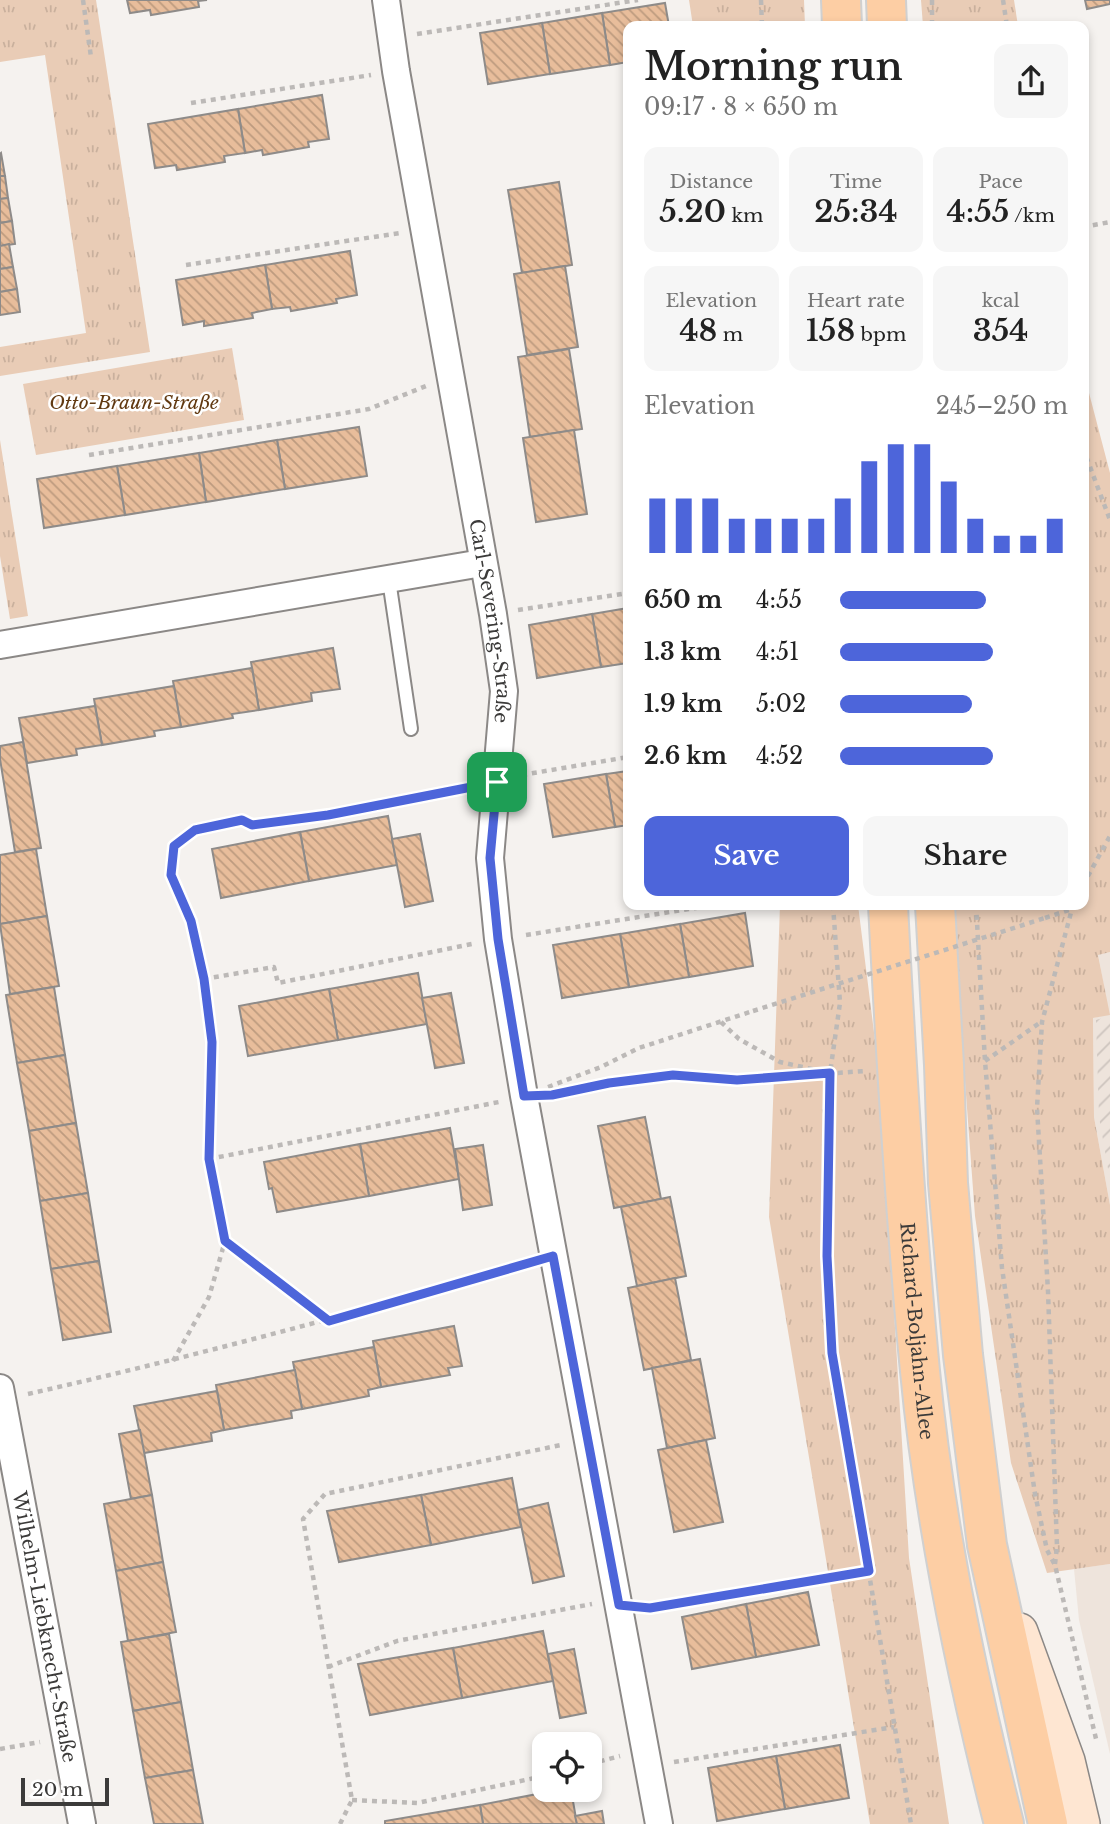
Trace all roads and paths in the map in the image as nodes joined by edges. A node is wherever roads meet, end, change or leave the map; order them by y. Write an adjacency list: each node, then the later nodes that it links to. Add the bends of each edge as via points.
1 (83, 0): 15 (path)
2 (386, 0): 14 (street, Carl-Severing-Straße)
3 (638, 0): 14 (path)
4 (761, 0): 9 (path)
5 (841, 0): 10 (main road)
6 (886, 0): 11 (main road)
7 (932, 0): 12 (path)
8 (1003, 0): 13 (path)
9 (762, 21)
10 (842, 21)
11 (887, 21)
12 (932, 21)
13 (1006, 21)
14 (391, 38): 16 (street, Carl-Severing-Straße)
15 (91, 57)
16 (396, 71): 17 (path); 20 (street, Carl-Severing-Straße)
17 (191, 103)
18 (1110, 222): 19 (path)
19 (1089, 226)
20 (425, 229): 21 (path); 22 (street, Carl-Severing-Straße)
21 (186, 265)
22 (449, 376): 23 (path, via 369,409); 26 (street, Carl-Severing-Straße)
23 (89, 455)
24 (1089, 464): 25 (path)
25 (1110, 518)
26 (482, 563): 27 (street); 29 (street, Carl-Severing-Straße)
27 (389, 580): 30 (street); 31 (lane)
28 (623, 594): 29 (path)
29 (493, 614): 33 (street, Carl-Severing-Straße, via 503,691)
30 (0, 645)
31 (411, 729)
32 (623, 758): 33 (path)
33 (497, 782): 43 (street, Carl-Severing-Straße, via 490,858); 44 (path, via 328,815 252,825 242,820 195,830 174,846 171,875 191,921)
34 (1110, 836): 35 (path)
35 (1089, 874)
36 (683, 910): 43 (path)
37 (833, 910): 48 (path, via 840,1003)
38 (888, 910): 66 (main road, Richard-Boljahn-Allee, via 920,1373 944,1545)
39 (935, 910): 57 (main road, via 949,1196)
40 (976, 910): 47 (path)
41 (1064, 910): 45 (path, bridge)
42 (1070, 910): 46 (path)
43 (498, 939): 44 (path, via 278,983 274,967); 49 (street, Carl-Severing-Straße)
44 (204, 979): 50 (path, via 212,1042)
45 (721, 1022): 48 (path, via 739,1040 780,1062); 49 (path, via 639,1048)
46 (1042, 1022): 47 (path); 58 (path, via 1037,1108 1048,1291)
47 (985, 1062): 58 (path, via 1002,1268 1035,1494 1047,1550)
48 (830, 1073): 49 (path, via 737,1080 673,1075); 59 (path, via 827,1256 832,1353)
49 (524, 1096): 50 (path); 52 (street, Carl-Severing-Straße)
50 (209, 1159): 51 (path)
51 (225, 1241): 53 (path); 54 (path, via 209,1297)
52 (553, 1256): 53 (path); 56 (street, Carl-Severing-Straße)
53 (329, 1321): 54 (path)
54 (173, 1361): 55 (path)
55 (1, 1394): 63 (street, Wilhelm-Liebknecht-Straße)
56 (587, 1440): 60 (street, Carl-Severing-Straße); 61 (path, via 325,1494 303,1519)
57 (987, 1545): 76 (main road); 77 (main road, via 1066,1761)
58 (1055, 1565): 64 (path)
59 (869, 1571): 60 (path, via 650,1608); 62 (path)
60 (619, 1605): 61 (path, via 589,1604 397,1641); 67 (street, Carl-Severing-Straße)
61 (328, 1667): 69 (path)
62 (894, 1727): 67 (path, via 677,1762); 73 (path)
63 (66, 1737): 65 (path); 70 (street, Wilhelm-Liebknecht-Straße)
64 (1098, 1746)
65 (0, 1749)
66 (986, 1751): 74 (main road, Richard-Boljahn-Allee); 75 (main road, Richard-Boljahn-Allee)
67 (646, 1759): 72 (street, Carl-Severing-Straße)
68 (532, 1779): 69 (path, via 417,1803)
69 (352, 1800): 71 (path)
70 (82, 1824)
71 (340, 1824)
72 (659, 1824)
73 (911, 1824)
74 (987, 1824)
75 (1004, 1824)
76 (1048, 1824)
77 (1081, 1824)

